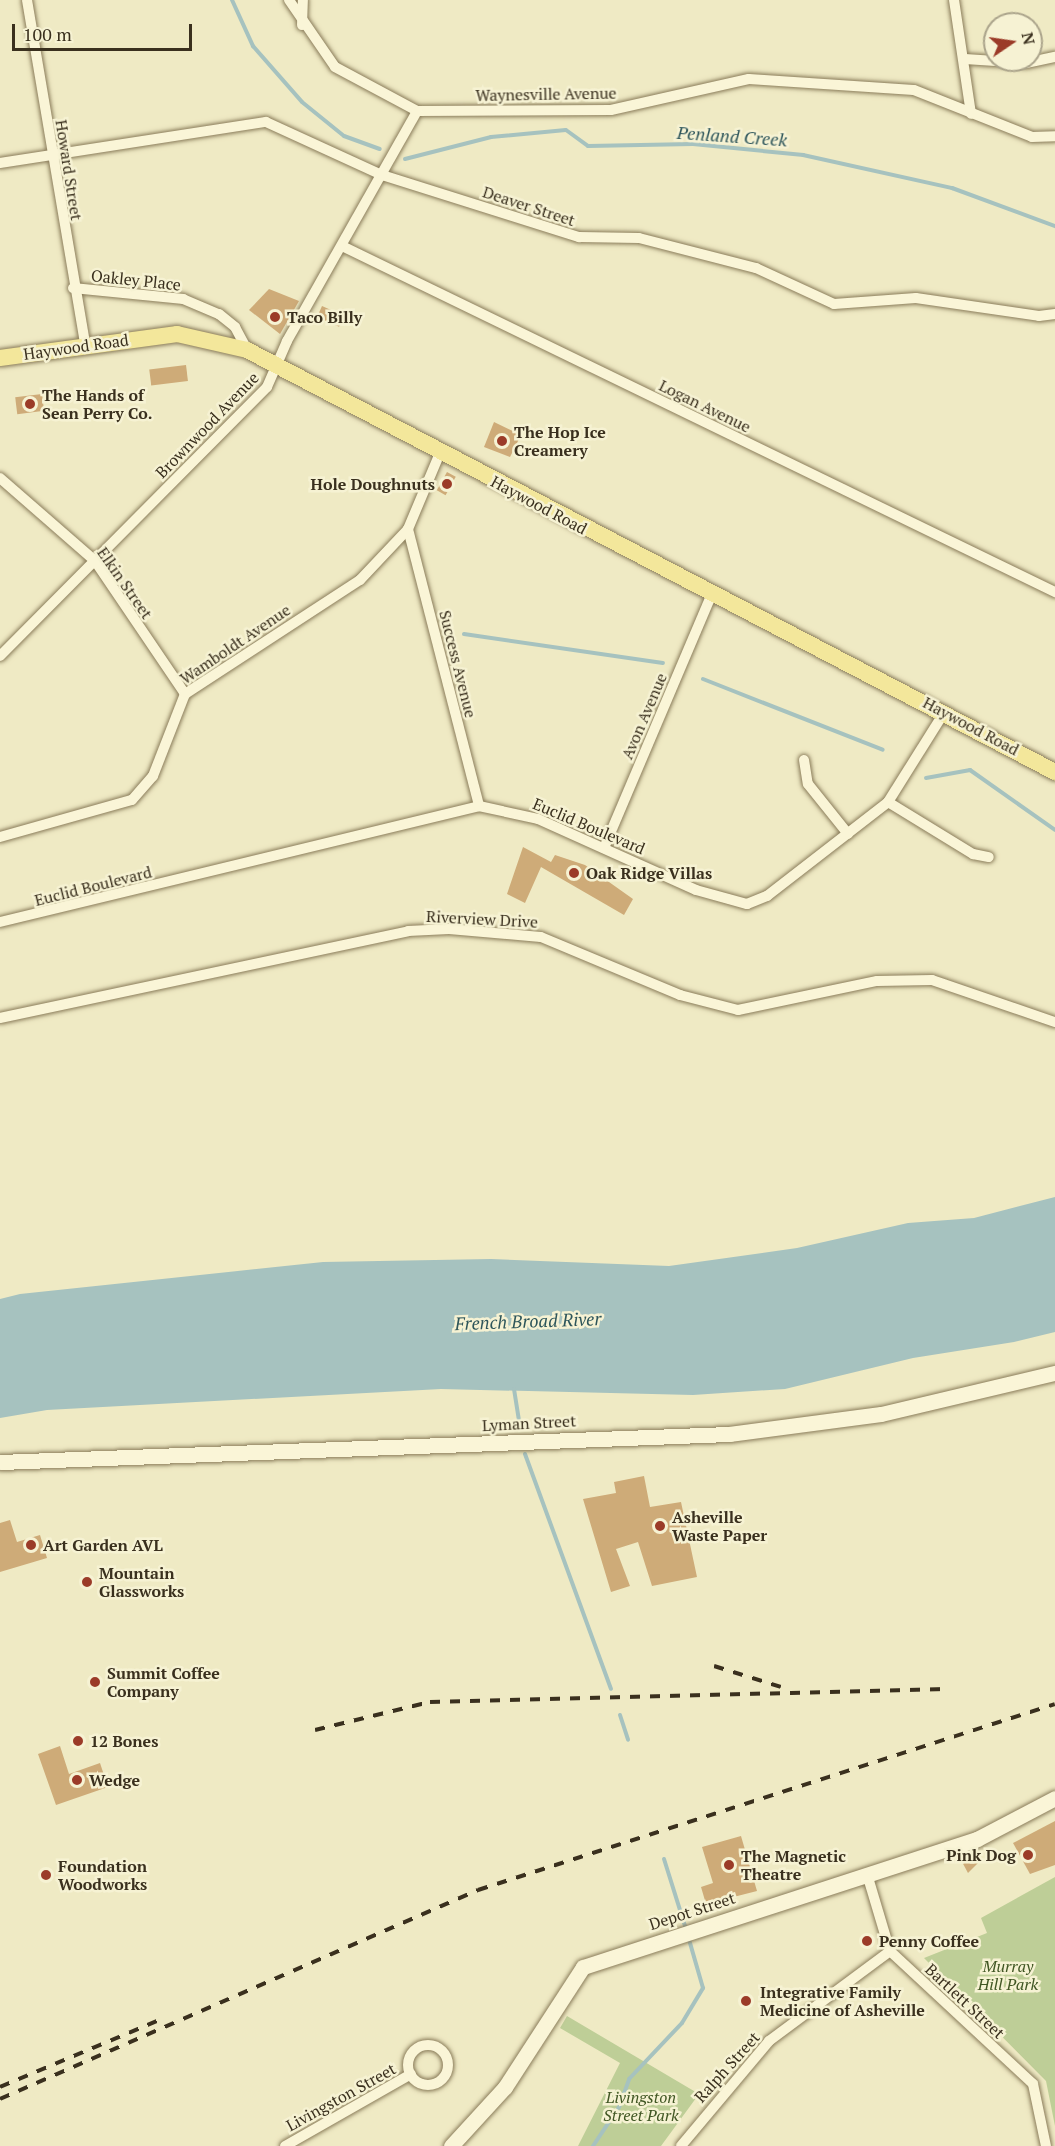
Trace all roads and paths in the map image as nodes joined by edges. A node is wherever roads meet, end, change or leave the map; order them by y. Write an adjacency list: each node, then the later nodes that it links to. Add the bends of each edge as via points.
1 (27, 0): 11 (street, Howard Street)
2 (289, 0): 5 (street, Waynesville Avenue)
3 (303, 0): 5 (street)
4 (954, 0): 7 (street)
5 (302, 26): 8 (street, Waynesville Avenue, via 335,67 355,83)
6 (1055, 57): 7 (street, via 1026,63)
7 (965, 59): 9 (street)
8 (417, 111): 9 (street, Waynesville Avenue, via 611,110 749,79 893,87); 13 (street, Brownwood Avenue)
9 (971, 114): 10 (street, Waynesville Avenue, via 1032,137)
10 (1055, 136)
11 (51, 154): 12 (street, Deaver Street); 13 (street, Deaver Street, via 266,122); 15 (street, Howard Street)
12 (0, 163)
13 (382, 175): 14 (street, Brownwood Avenue); 16 (street, Deaver Street, via 579,237 639,238 756,268 834,304 916,298 1039,316)
14 (342, 246): 20 (street, Brownwood Avenue); 25 (street, Logan Avenue)
15 (73, 288): 17 (street, Howard Street); 18 (street, Oakley Place, via 192,302 235,327)
16 (1055, 314)
17 (85, 344): 18 (main road, Haywood Road, via 177,334); 19 (main road, Haywood Road)
18 (247, 350): 20 (main road, Haywood Road)
19 (0, 358)
20 (277, 366): 21 (main road, Haywood Road); 24 (street, Brownwood Avenue, via 267,387)
21 (440, 453): 23 (street, Wamboldt Avenue); 26 (main road, Haywood Road)
22 (0, 478): 24 (street, Elkin Street)
23 (408, 529): 28 (street, Wamboldt Avenue, via 360,580); 33 (street, Success Avenue)
24 (95, 561): 27 (street, Brownwood Avenue); 28 (street, Elkin Street)
25 (1055, 592)
26 (711, 596): 29 (main road, Haywood Road); 36 (street, Avon Avenue)
27 (0, 656)
28 (184, 694): 35 (street, Wamboldt Avenue, via 153,776 132,800)
29 (945, 711): 31 (main road, Haywood Road); 32 (street, Euclid Boulevard)
30 (804, 760): 34 (street, via 808,784)
31 (1055, 772)
32 (888, 802): 34 (street, Euclid Boulevard); 37 (street, via 973,854)
33 (479, 806): 36 (street, Euclid Boulevard, via 538,819); 38 (street, Euclid Boulevard)
34 (848, 834): 36 (street, Euclid Boulevard, via 767,897 747,904 696,890)
35 (0, 837)
36 (604, 848)
37 (989, 857)
38 (0, 922)
39 (0, 1018): 40 (street, Riverview Drive, via 408,931 449,929 541,937 680,995 738,1010 877,981 932,980)
40 (1055, 1022)
41 (1055, 1372): 42 (main road, Lyman Street, via 880,1414 729,1434)
42 (0, 1462)
43 (1055, 1798): 44 (main road, Depot Street, via 977,1839)
44 (867, 1874): 45 (street); 48 (main road, Depot Street, via 578,1970 505,2088)
45 (890, 1951): 49 (street, Ralph Street, via 769,2042); 50 (street, Bartlett Street, via 1033,2084)
46 (411, 2074): 47 (street, Livingston Street)
47 (285, 2146)
48 (451, 2146)
49 (681, 2146)
50 (1046, 2146)

